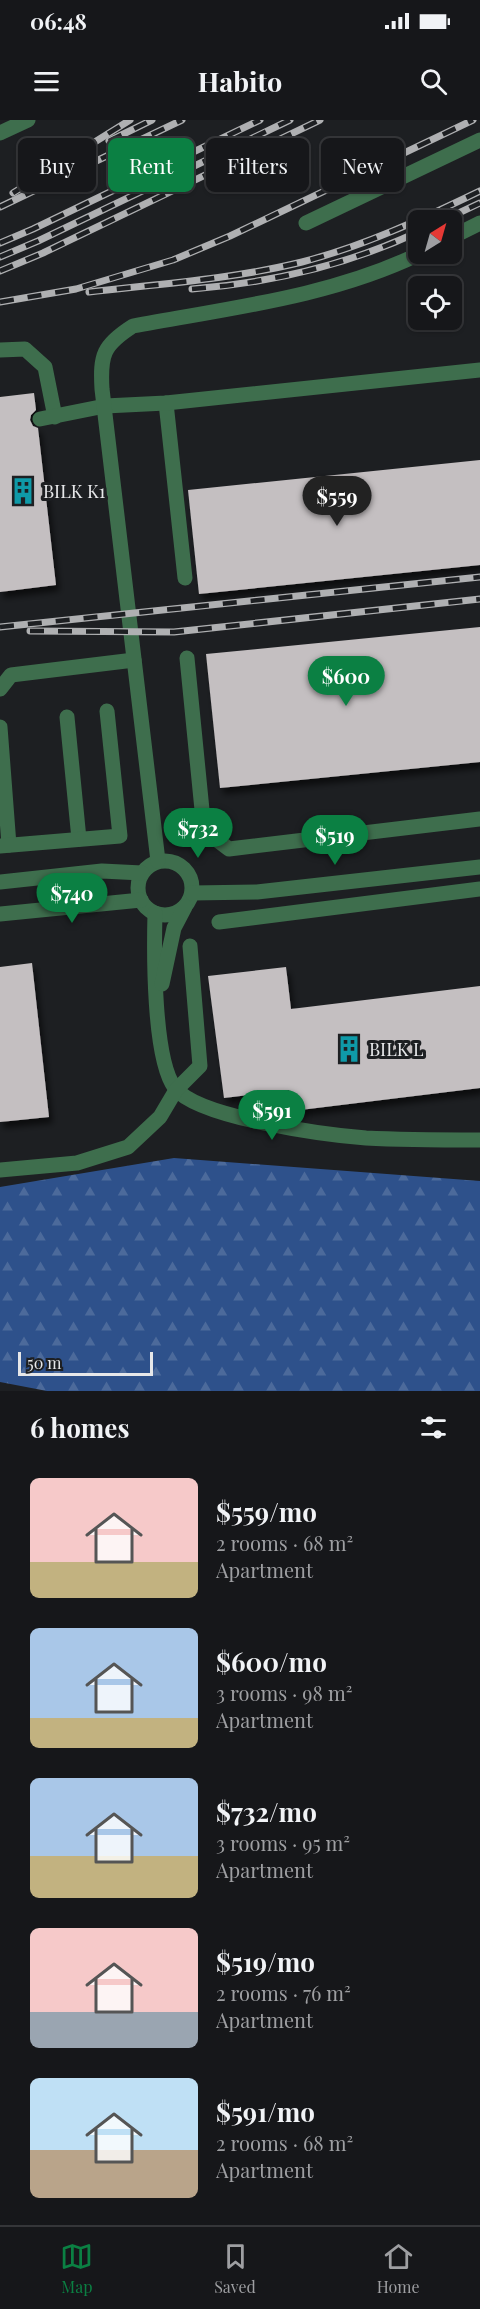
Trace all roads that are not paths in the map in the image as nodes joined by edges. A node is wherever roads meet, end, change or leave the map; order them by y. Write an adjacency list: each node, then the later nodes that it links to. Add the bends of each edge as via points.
1 (28, 120): 2 (street)
2 (0, 133)
3 (480, 140): 4 (street)
4 (306, 223)
5 (480, 223): 6 (street)
6 (462, 232)
7 (408, 258): 11 (street, via 318,290 133,326 105,349 100,366)
8 (0, 350): 11 (street, via 25,349 45,367 48,418)
9 (480, 370): 10 (street)
10 (166, 403): 11 (street); 12 (street)
11 (105, 406): 14 (street)
12 (185, 578)
13 (188, 658): 19 (street, via 204,830 229,849)
14 (134, 660): 15 (street, via 10,675); 22 (street)
15 (0, 689)
16 (107, 711): 20 (street, via 120,836)
17 (67, 717): 20 (street)
18 (0, 727): 21 (street)
19 (480, 819)
20 (79, 839): 21 (street)
21 (4, 846)
22 (158, 861): 24 (street); 27 (street, via 176,862 184,867)
23 (480, 867): 27 (street, via 257,891)
24 (142, 873): 25 (street, via 102,872); 28 (street, via 138,892)
25 (0, 882)
26 (480, 889): 32 (street)
27 (192, 893): 29 (street)
28 (141, 900): 30 (street); 31 (street)
29 (185, 907): 30 (street, via 171,914); 34 (street, via 174,928)
30 (155, 913): 34 (street)
31 (0, 914)
32 (219, 922)
33 (190, 946): 35 (street, via 200,1066)
34 (158, 1011): 35 (street, via 161,1045)
35 (176, 1090): 36 (street, via 195,1103 246,1120 364,1138); 37 (street, via 160,1117 128,1147 77,1163)
36 (480, 1140)
37 (0, 1170)

